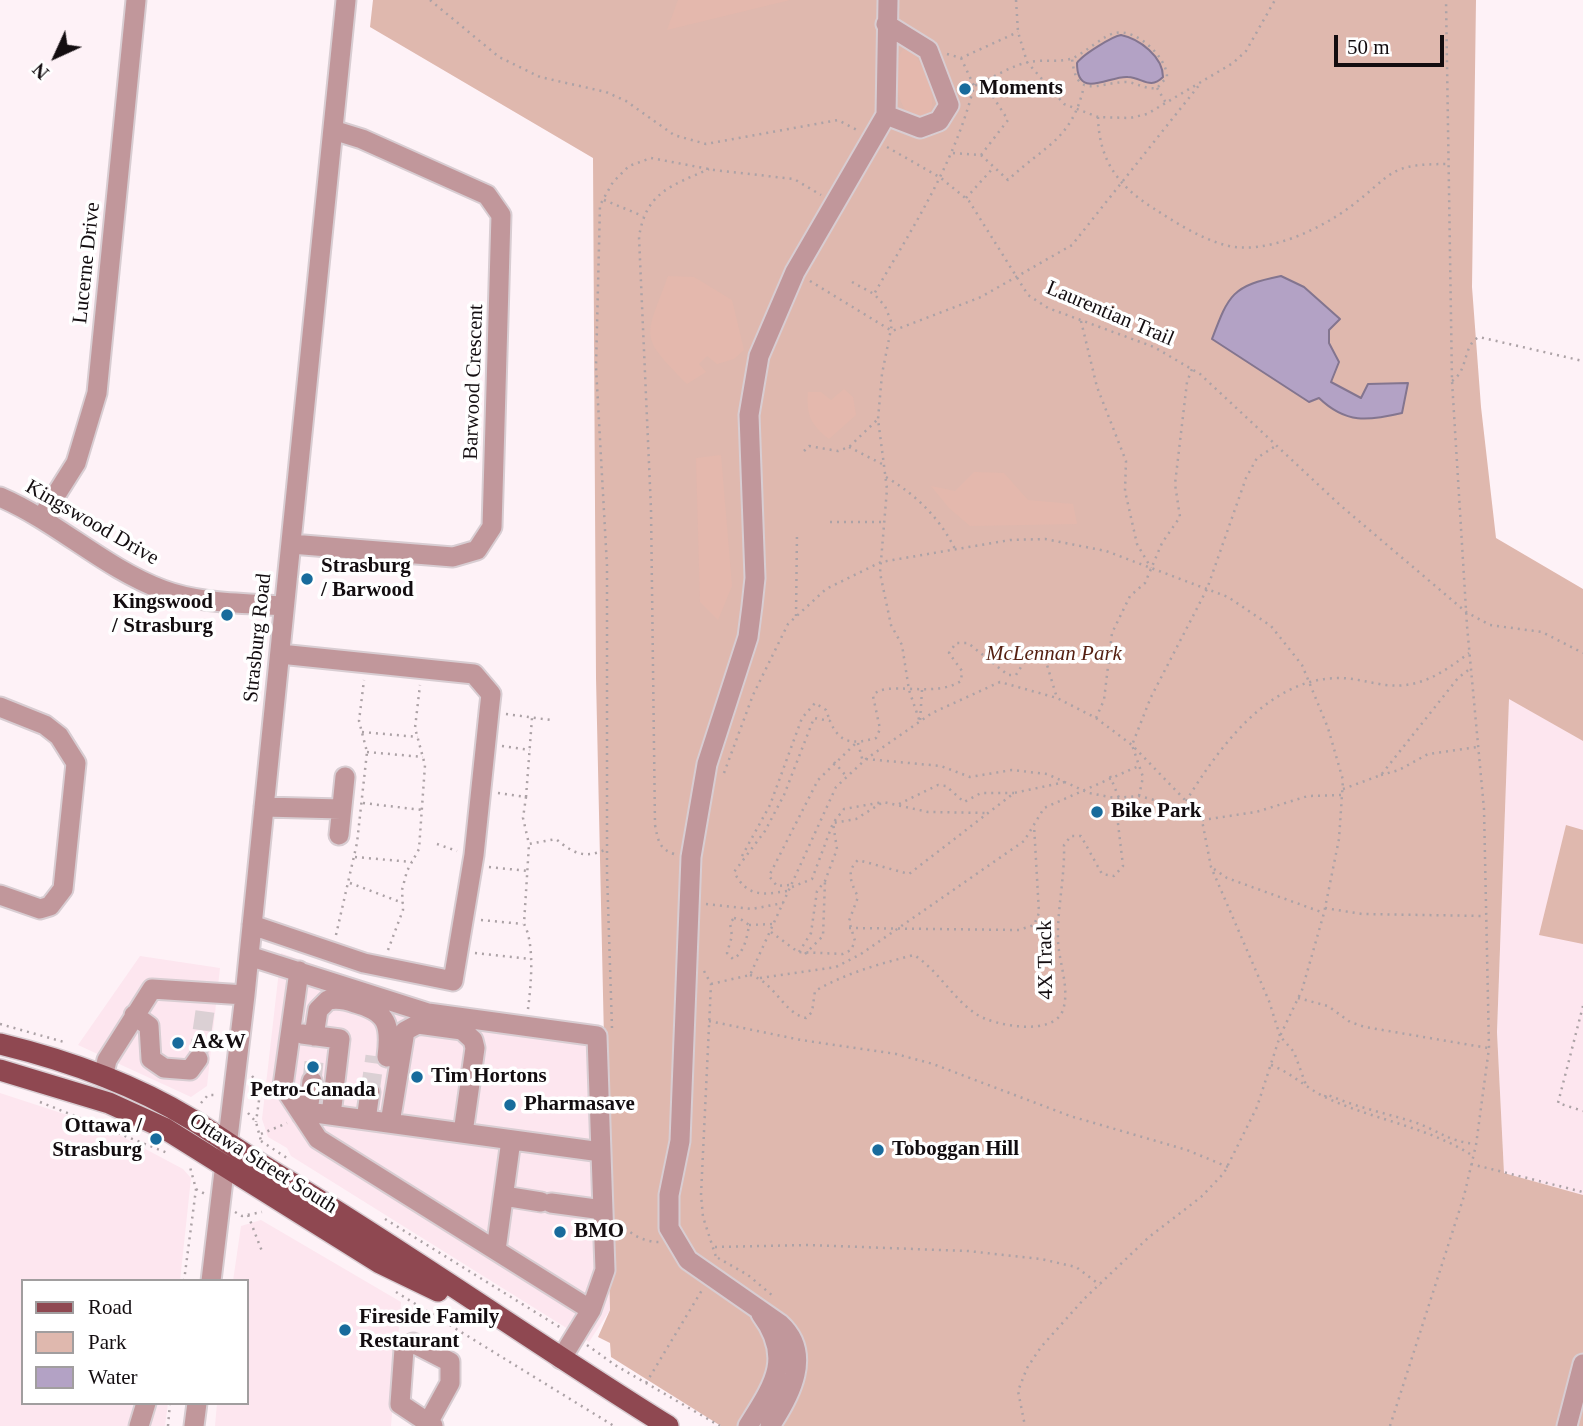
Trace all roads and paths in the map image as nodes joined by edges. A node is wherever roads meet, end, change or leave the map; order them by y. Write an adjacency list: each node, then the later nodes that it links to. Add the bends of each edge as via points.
1 (136, 0): 52 (street, Lucerne Drive, via 97,393 76,463)
2 (346, 0): 23 (street, Strasburg Road)
3 (430, 0): 24 (path, Laurentian Trail, via 499,57 540,77 606,92 674,135 706,144 838,120)
4 (888, 0): 8 (street)
5 (1016, 0): 9 (path)
6 (1275, 0): 15 (path, via 1246,51)
7 (1446, 0): 27 (path)
8 (886, 24): 10 (street); 21 (street)
9 (1018, 32): 11 (path); 13 (path)
10 (928, 50): 11 (path); 21 (street, via 947,93 946,113 920,128)
11 (961, 58): 16 (path)
12 (1072, 58): 13 (path); 17 (path, via 1073,72); 18 (path, via 1107,35 1131,35 1158,51 1167,68 1167,77)
13 (1027, 62): 14 (path); 20 (path, via 1064,104)
14 (983, 82): 16 (path); 26 (path, via 1008,120)
15 (1200, 84): 19 (path); 31 (path)
16 (974, 86): 25 (path)
17 (1084, 86): 18 (path, via 1126,82); 20 (path)
18 (1157, 88): 19 (path)
19 (1166, 103): 22 (path, via 1130,118)
20 (1079, 110): 22 (path); 28 (path, via 1066,132 1009,180)
21 (886, 114): 24 (street)
22 (1098, 117): 31 (path, via 1104,157)
23 (333, 130): 56 (street, Strasburg Road); 56 (street, Barwood Crescent, via 486,195 501,215 492,527 477,550 453,557)
24 (874, 139): 30 (path, Laurentian Trail); 34 (street)
25 (953, 153): 26 (path); 30 (path)
26 (981, 155): 28 (path)
27 (1448, 164): 31 (path, via 1401,167 1326,222 1268,243 1239,247 1213,241 1174,221); 44 (path)
28 (994, 167): 32 (path)
29 (710, 169): 33 (path, via 651,158 629,166); 34 (path, via 794,179); 35 (path, via 656,195)
30 (941, 178): 32 (path, Laurentian Trail); 39 (path)
31 (1122, 185): 37 (path, via 1072,244)
32 (966, 198): 37 (path, Laurentian Trail)
33 (603, 200): 35 (path); 120 (path, via 596,368 607,566)
34 (835, 204): 36 (street)
35 (643, 216): 123 (path, via 639,237 650,483 655,825 664,850)
36 (795, 272): 41 (path); 123 (street, via 759,356 752,385 749,449 755,578 748,637 707,764)
37 (1015, 279): 40 (path, Laurentian Trail, via 1048,308); 41 (path)
38 (852, 282): 39 (path)
39 (874, 295): 41 (path, via 885,306)
40 (1082, 321): 43 (path, Laurentian Trail, via 1154,347); 59 (path, via 1097,387 1126,461 1125,491 1137,544)
41 (892, 331): 45 (path)
42 (1583, 361): 44 (path, via 1479,337 1470,346 1464,370)
43 (1192, 369): 46 (path, Laurentian Trail); 59 (path, via 1175,484 1180,517)
44 (1452, 381): 62 (path)
45 (878, 419): 47 (path); 49 (path)
46 (1278, 444): 60 (path, via 1257,458 1247,478); 62 (path, Laurentian Trail, via 1340,505)
47 (849, 447): 48 (path, via 838,451 809,446); 49 (path)
48 (804, 451)
49 (884, 465): 50 (path)
50 (886, 477): 54 (path); 57 (path, via 923,504)
51 (0, 497): 52 (street, Kingswood Drive)
52 (42, 517): 61 (street, Kingswood Drive, via 130,575 163,590 189,597)
53 (830, 522): 54 (path)
54 (884, 522): 58 (path)
55 (797, 533): 63 (path)
56 (291, 544): 61 (street, Strasburg Road)
57 (955, 549): 58 (path); 59 (path, via 1045,539 1106,551)
58 (881, 562): 63 (path, via 826,589); 71 (path, via 885,604 902,645)
59 (1151, 568): 60 (path); 77 (path, via 1145,583 1130,596 1112,633 1104,700)
60 (1207, 589): 70 (path, via 1228,597 1271,626 1290,646); 85 (path, via 1151,697)
61 (285, 606): 66 (street, Strasburg Road)
62 (1466, 612): 64 (path); 65 (path, Laurentian Trail, via 1490,625 1542,632)
63 (796, 616): 93 (path, via 753,695)
64 (1469, 653): 69 (path); 70 (path, via 1436,678 1421,682)
65 (1583, 653)
66 (280, 654): 67 (street); 111 (street, Strasburg Road)
67 (366, 663): 68 (street); 81 (path, via 359,721)
68 (421, 668): 75 (street, via 474,674 491,694); 82 (path)
69 (1471, 668): 86 (path); 94 (path, via 1458,678)
70 (1309, 681): 100 (path, via 1328,728); 107 (path, via 1240,727)
71 (909, 690): 72 (path); 80 (path); 83 (path, via 884,687 875,692 880,729 876,738)
72 (922, 690): 73 (path, via 940,691 961,681 962,671 949,653 956,643 968,643 1008,675 1016,675 1029,654 1039,654); 80 (path)
73 (1057, 698): 77 (path); 80 (path, via 1000,682)
74 (0, 706): 132 (street, via 46,725 60,736 76,762 63,889 58,898 40,909)
75 (489, 712): 76 (path); 84 (street)
76 (531, 718): 78 (path); 87 (path)
77 (1096, 718): 85 (path)
78 (551, 720)
79 (830, 721): 83 (path, via 835,733); 124 (path, via 814,718 810,724 784,795 751,852); 124 (path, via 815,702 802,718 770,805)
80 (920, 722): 90 (path)
81 (362, 733): 82 (path); 88 (path)
82 (418, 737): 89 (path)
83 (857, 743): 90 (path); 91 (path)
84 (486, 744): 87 (path); 101 (street)
85 (1132, 745): 92 (path); 107 (path)
86 (1478, 747): 94 (path, via 1428,754); 137 (path)
87 (530, 750): 105 (path)
88 (368, 752): 89 (path); 109 (path)
89 (424, 757): 112 (path)
90 (865, 761): 97 (path); 98 (path, via 941,766 970,777 1012,770 1047,774)
91 (834, 762): 97 (path); 130 (path, via 818,780 769,876 777,886)
92 (1141, 765): 95 (path); 104 (path)
93 (723, 775)
94 (1381, 775): 100 (path)
95 (1110, 776): 99 (path); 106 (path)
96 (345, 777): 109 (street)
97 (847, 777): 130 (path, via 836,787)
98 (1065, 782): 99 (path); 102 (path)
99 (1080, 789): 106 (path); 116 (path, via 1044,808)
100 (1343, 789): 103 (path)
101 (481, 792): 105 (path); 121 (street)
102 (1014, 793): 110 (path, via 981,793 964,802 946,786 938,785); 113 (path)
103 (1343, 795): 114 (path, via 1308,796 1256,812); 135 (path)
104 (1139, 796): 106 (path); 114 (path, via 1185,808)
105 (526, 797): 119 (path, via 523,818)
106 (1117, 798): 156 (path, 4X Track, via 1123,866 1114,876 1102,874 1081,836 1071,836 1064,845 1058,940 1065,992 1063,1012 1053,1022 1001,1025 975,1013 914,955 846,974 815,991 812,1012 806,1018 797,1016)
107 (1186, 801): 114 (path, via 1200,810)
108 (883, 802): 110 (path); 115 (path, via 856,819); 115 (path, via 844,809)
109 (349, 804): 111 (street); 112 (path); 117 (street); 122 (path)
110 (899, 804): 113 (path, via 928,812)
111 (264, 807): 141 (street, Strasburg Road)
112 (422, 810): 125 (path, via 419,849)
113 (988, 813): 143 (path, via 909,874 858,860 851,870 858,897)
114 (1202, 818): 126 (path)
115 (833, 823): 128 (path, via 837,849); 130 (path, via 812,879)
116 (1034, 825): 144 (path, via 1024,841); 144 (path, via 1039,913 1034,925 1019,930)
117 (339, 835)
118 (437, 844): 121 (path)
119 (529, 844): 120 (path, via 556,839 575,855 595,855); 127 (path)
120 (607, 849): 167 (path)
121 (474, 855): 127 (path, via 482,866); 138 (street)
122 (355, 857): 125 (path); 129 (path)
123 (691, 857): 214 (street, via 680,1141 668,1211)
124 (740, 860): 130 (path, via 734,872 749,890 764,895)
125 (412, 862): 133 (path, via 402,890)
126 (1212, 867): 136 (path, via 1227,878); 166 (path)
127 (527, 871): 139 (path)
128 (825, 881): 148 (path, via 817,891 806,945); 149 (path, via 823,936)
129 (349, 883): 133 (path); 147 (path)
130 (790, 887): 134 (path)
131 (707, 894): 134 (path, via 706,904 720,906 752,909)
132 (0, 895)
133 (403, 902): 152 (path)
134 (783, 903): 140 (path)
135 (1325, 908): 136 (path); 137 (path, via 1362,914)
136 (1324, 913): 159 (path)
137 (1485, 916): 170 (path)
138 (464, 918): 139 (path); 146 (street)
139 (524, 924): 151 (path)
140 (773, 924): 142 (path); 145 (path)
141 (252, 925): 147 (street); 150 (street, Strasburg Road)
142 (748, 925): 142 (path, via 740,955 730,959 730,923 738,918)
143 (849, 928): 144 (path); 149 (path, via 855,942 851,950)
144 (892, 930): 156 (path, via 836,967)
145 (770, 931): 148 (path); 155 (path)
146 (458, 951): 151 (path); 152 (street, via 453,981)
147 (332, 952): 152 (street)
148 (798, 952): 149 (path)
149 (805, 954)
150 (249, 956): 154 (street); 158 (street, Strasburg Road)
151 (530, 959): 161 (path)
152 (382, 967)
153 (703, 969): 157 (path)
154 (299, 971): 165 (street); 197 (street, via 428,1013 597,1036)
155 (750, 975): 156 (path, 4X Track); 157 (path)
156 (760, 978)
157 (711, 984): 163 (path)
158 (245, 995): 162 (street, via 205,1002 152,989); 172 (street, Strasburg Road)
159 (1298, 998): 166 (path); 170 (path, via 1328,1006 1365,1027)
160 (1583, 1006): 184 (path, via 1558,1103)
161 (528, 1009)
162 (134, 1015): 173 (street, via 149,1026 151,1059 164,1068 190,1070); 176 (street, via 107,1060)
163 (709, 1021): 203 (path, via 933,1064 1070,1116 1187,1150); 215 (path, via 701,1195)
164 (385, 1025): 168 (street, via 376,1010 332,998 318,1010); 171 (street, via 378,1035); 188 (street, via 390,1036)
165 (290, 1032): 168 (street); 186 (street, via 283,1086)
166 (1280, 1036): 174 (path); 178 (path, via 1294,1052)
167 (612, 1040)
168 (316, 1042): 187 (street, via 341,1039)
169 (0, 1044): 176 (main road, Ottawa Street South, via 57,1058)
170 (1489, 1048): 195 (path)
171 (375, 1056)
172 (238, 1057): 189 (path, via 261,1086); 194 (street, Strasburg Road)
173 (198, 1059)
174 (1271, 1065): 178 (path); 203 (path)
175 (0, 1070): 204 (main road, Ottawa Street South, via 109,1102 172,1132)
176 (103, 1077): 194 (main road, Ottawa Street South, via 191,1119)
177 (312, 1081): 186 (street)
178 (1306, 1085): 181 (path)
179 (370, 1092): 188 (street)
180 (215, 1094): 183 (path, via 202,1100)
181 (1325, 1097): 195 (path, via 1418,1124 1454,1142); 198 (path, via 1429,1134)
182 (32, 1099): 199 (path)
183 (199, 1107)
184 (1583, 1111)
185 (247, 1112): 189 (path)
186 (305, 1113): 187 (street); 191 (path); 216 (street, via 318,1139)
187 (331, 1115): 188 (street)
188 (378, 1121): 190 (street); 190 (street, via 405,1031 418,1024 462,1030 475,1048)
189 (256, 1122): 191 (path)
190 (463, 1133): 192 (street)
191 (261, 1134): 193 (path)
192 (511, 1140): 197 (street); 208 (street)
193 (261, 1141): 196 (path); 200 (path)
194 (229, 1144): 204 (street, Strasburg Road); 226 (main road, Ottawa Street South, via 351,1219)
195 (1476, 1145): 198 (path)
196 (260, 1149)
197 (601, 1152): 210 (street)
198 (1473, 1156): 202 (path)
199 (181, 1159)
200 (291, 1160)
201 (189, 1163): 205 (path)
202 (1471, 1164): 206 (path); 243 (path)
203 (1228, 1167): 221 (path, via 1201,1198 1149,1237)
204 (226, 1168): 220 (street, Strasburg Road); 226 (main road, Ottawa Street South, via 380,1263)
205 (196, 1189): 207 (path); 219 (path)
206 (1583, 1192)
207 (203, 1193)
208 (503, 1196): 210 (street); 216 (street)
209 (268, 1212): 211 (path)
210 (611, 1214): 214 (path, via 647,1242); 225 (street, via 605,1270)
211 (248, 1215): 212 (path); 217 (path)
212 (242, 1216)
213 (382, 1217): 227 (path)
214 (674, 1241): 224 (street, via 688,1260)
215 (714, 1247): 218 (path); 221 (path, via 968,1251 1076,1267)
216 (496, 1251): 225 (street)
217 (263, 1254)
218 (717, 1264)
219 (184, 1279)
220 (211, 1279)
221 (1100, 1285): 242 (path, via 1027,1368 1018,1391)
222 (704, 1286): 230 (path)
223 (394, 1291): 237 (path)
224 (756, 1308): 240 (street, via 769,1326 779,1359 775,1381); 241 (street, via 787,1330 796,1355 793,1383)
225 (591, 1310): 227 (street)
226 (506, 1324): 228 (main road, Ottawa Street South)
227 (575, 1337): 228 (street); 230 (path)
228 (561, 1359): 238 (main road, Ottawa Street South)
229 (1583, 1364): 244 (street)
230 (646, 1383): 239 (path)
231 (145, 1405): 234 (street)
232 (170, 1405): 235 (path)
233 (197, 1405): 236 (street)
234 (139, 1426)
235 (167, 1426)
236 (194, 1426)
237 (614, 1426)
238 (668, 1426)
239 (720, 1426)
240 (748, 1426)
241 (770, 1426)
242 (1026, 1426)
243 (1390, 1426)
244 (1567, 1426)

